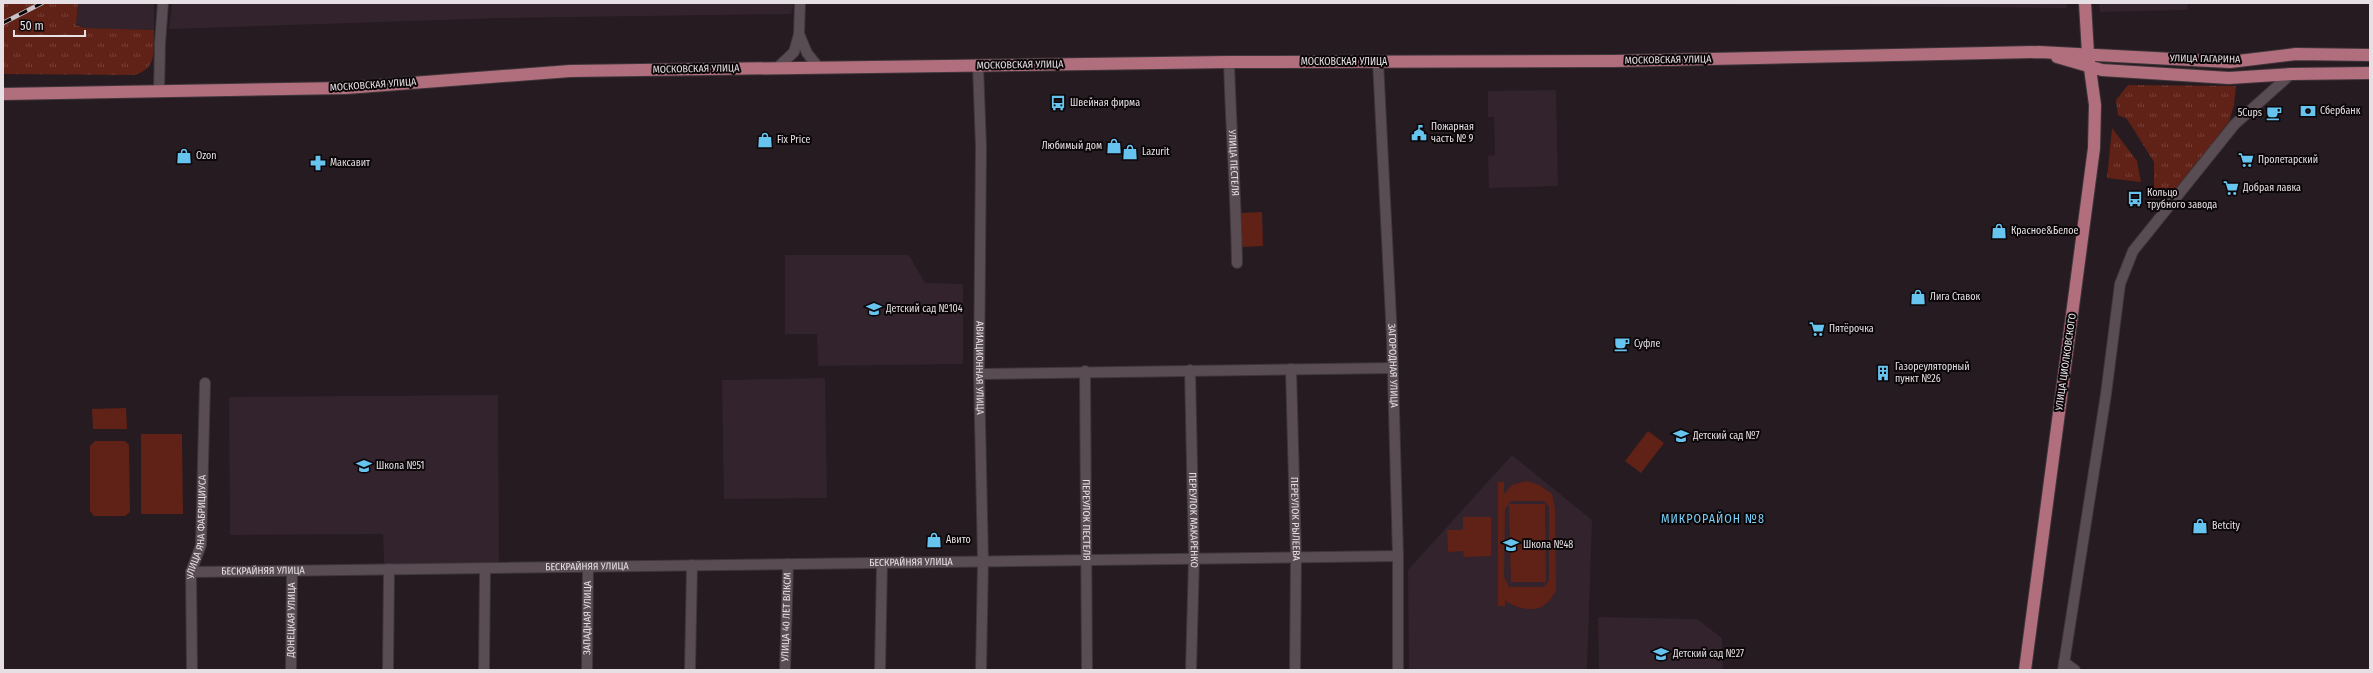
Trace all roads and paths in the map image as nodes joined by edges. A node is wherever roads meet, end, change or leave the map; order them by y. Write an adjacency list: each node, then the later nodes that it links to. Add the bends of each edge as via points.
1 (163, 3): 16 (street)
2 (800, 3): 4 (street)
3 (2085, 3): 6 (main road, УЛИЦА ЦИОЛКОВСКОГО)
4 (799, 34): 12 (street, via 807,53); 13 (street, via 794,52)
5 (2038, 52): 6 (main road, МОСКОВСКАЯ УЛИЦА); 9 (main road, МОСКОВСКАЯ УЛИЦА, via 1615,61); 11 (main road, МОСКОВСКАЯ УЛИЦА)
6 (2088, 54): 7 (main road, УЛИЦА ГАГАРИНА, via 2230,62 2296,54); 11 (main road, УЛИЦА ЦИОЛКОВСКОГО)
7 (2370, 54)
8 (1229, 62): 9 (main road, МОСКОВСКАЯ УЛИЦА); 10 (main road, МОСКОВСКАЯ УЛИЦА); 18 (street, УЛИЦА ПЕСТЕЛЯ, via 1230,118 1236,186)
9 (1378, 62): 19 (street, ЗАГОРОДНАЯ УЛИЦА)
10 (978, 66): 12 (main road, МОСКОВСКАЯ УЛИЦА); 23 (street, АВИАЦИОННАЯ УЛИЦА, via 981,148)
11 (2089, 66): 15 (main road, УЛИЦА ГАГАРИНА, via 2102,70 2229,78); 52 (main road, УЛИЦА ЦИОЛКОВСКОГО, via 2094,106 2094,148)
12 (819, 68): 13 (main road, МОСКОВСКАЯ УЛИЦА)
13 (776, 69): 16 (main road, МОСКОВСКАЯ УЛИЦА, via 553,71 346,88)
14 (2370, 73): 15 (main road, УЛИЦА ГАГАРИНА)
15 (2291, 74): 38 (street, via 2235,124 2133,251 2120,284 2106,394)
16 (159, 92): 17 (main road, МОСКОВСКАЯ УЛИЦА)
17 (3, 94)
18 (1237, 263)
19 (1393, 368): 20 (street); 25 (street, ЗАГОРОДНАЯ УЛИЦА)
20 (1291, 369): 21 (street); 26 (street, ПЕРЕУЛОК РЫЛЕЕВА)
21 (1190, 370): 22 (street); 27 (street, ПЕРЕУЛОК МАКАРЕНКО)
22 (1085, 371): 23 (street); 28 (street, ПЕРЕУЛОК ПЕСТЕЛЯ)
23 (979, 374): 29 (street, АВИАЦИОННАЯ УЛИЦА)
24 (205, 383): 37 (street, УЛИЦА ЯНА ФАБРИЦИУСА, via 200,545)
25 (1398, 556): 26 (street, БЕСКРАЙНЯЯ УЛИЦА); 51 (street, ЗАГОРОДНАЯ УЛИЦА)
26 (1296, 557): 27 (street, БЕСКРАЙНЯЯ УЛИЦА); 50 (street, ПЕРЕУЛОК РЫЛЕЕВА)
27 (1194, 558): 28 (street, БЕСКРАЙНЯЯ УЛИЦА); 49 (street, ПЕРЕУЛОК МАКАРЕНКО)
28 (1086, 560): 29 (street, БЕСКРАЙНЯЯ УЛИЦА); 48 (street, ПЕРЕУЛОК ПЕСТЕЛЯ)
29 (983, 561): 30 (street, БЕСКРАЙНЯЯ УЛИЦА); 47 (street, АВИАЦИОННАЯ УЛИЦА)
30 (882, 563): 31 (street, БЕСКРАЙНЯЯ УЛИЦА); 46 (street)
31 (788, 564): 32 (street, БЕСКРАЙНЯЯ УЛИЦА); 45 (street, УЛИЦА 40 ЛЕТ ВЛКСМ)
32 (692, 565): 33 (street, БЕСКРАЙНЯЯ УЛИЦА); 44 (street)
33 (588, 567): 34 (street, БЕСКРАЙНЯЯ УЛИЦА); 43 (street, ЗАПАДНАЯ УЛИЦА)
34 (485, 568): 35 (street, БЕСКРАЙНЯЯ УЛИЦА); 42 (street)
35 (389, 569): 36 (street, БЕСКРАЙНЯЯ УЛИЦА); 41 (street)
36 (292, 571): 37 (street, БЕСКРАЙНЯЯ УЛИЦА); 40 (street, ДОНЕЦКАЯ УЛИЦА)
37 (191, 572): 39 (street, УЛИЦА ЯНА ФАБРИЦИУСА)
38 (2063, 666): 53 (street)
39 (192, 670)
40 (291, 670)
41 (388, 670)
42 (484, 670)
43 (587, 670)
44 (690, 670)
45 (786, 670)
46 (880, 670)
47 (981, 670)
48 (1087, 670)
49 (1191, 670)
50 (1295, 670)
51 (1398, 670)
52 (2025, 670)
53 (2075, 670)

